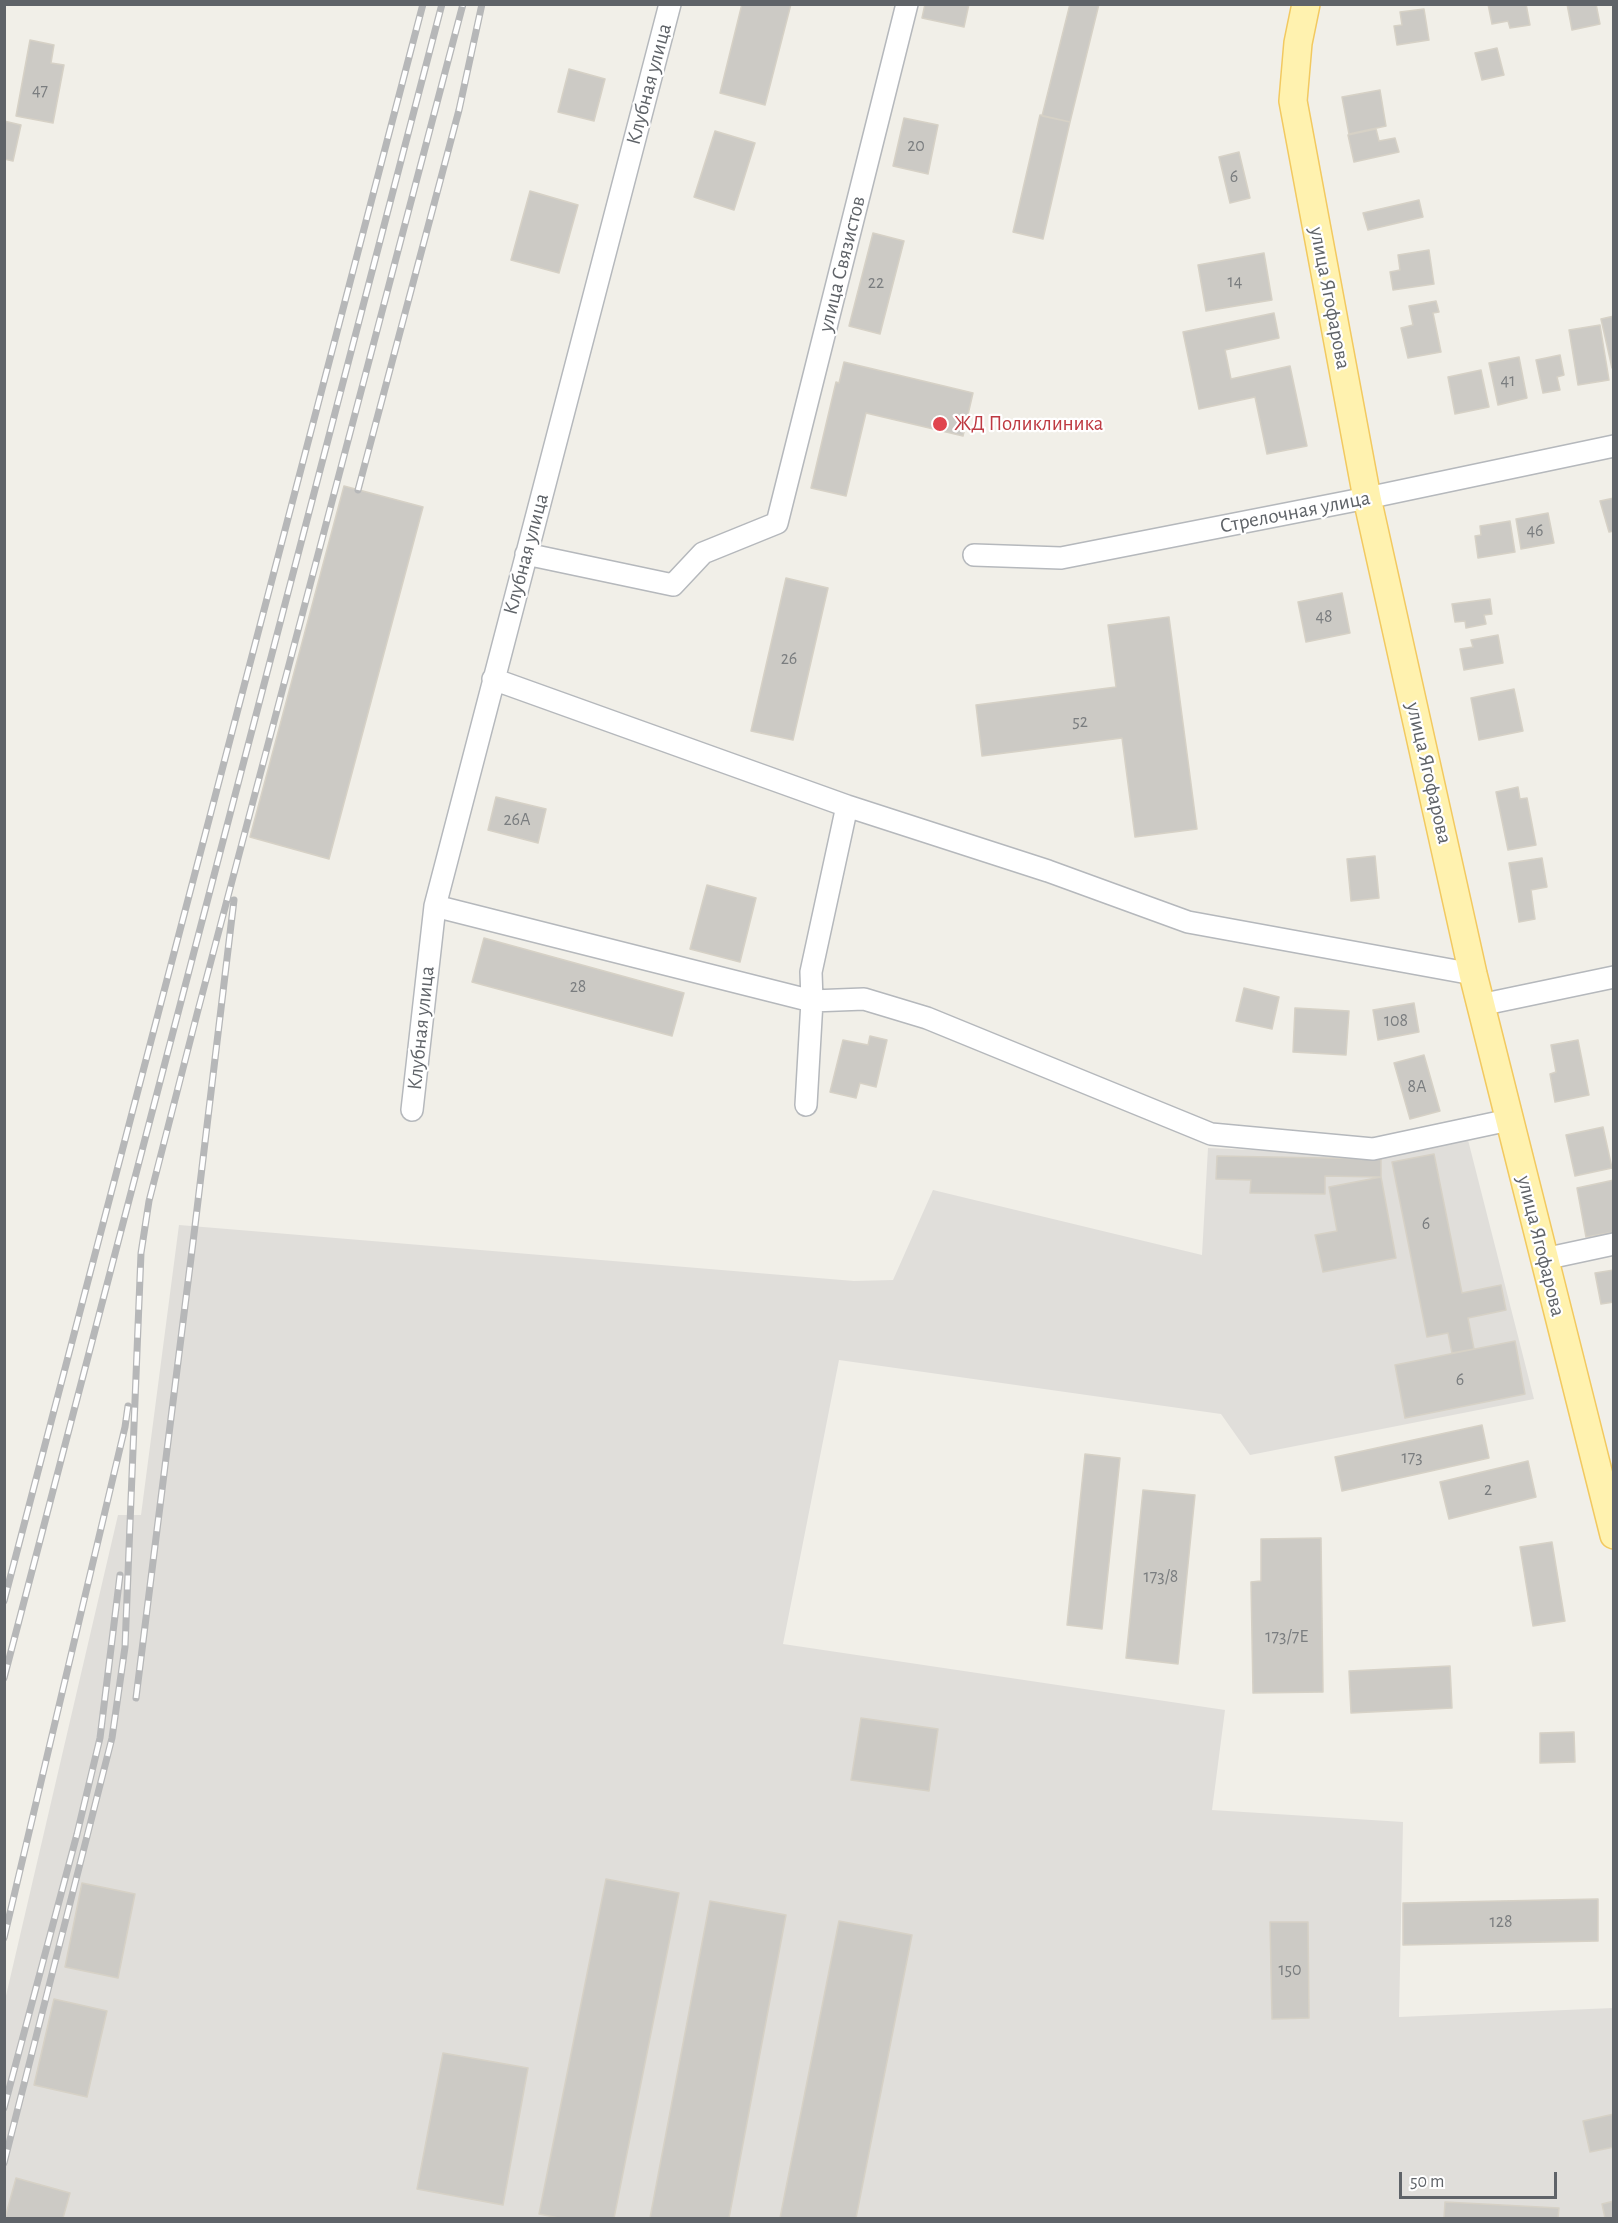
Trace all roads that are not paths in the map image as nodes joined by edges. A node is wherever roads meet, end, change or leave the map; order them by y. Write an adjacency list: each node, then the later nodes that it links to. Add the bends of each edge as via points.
1 (670, 4): 6 (street, Клубная улица)
2 (907, 4): 6 (street, улица Связистов, via 777,523 703,553 673,585)
3 (1306, 4): 5 (main road, улица Ягофарова, via 1293,101)
4 (1614, 446): 5 (street, Стрелочная улица)
5 (1368, 498): 7 (street, Стрелочная улица, via 1061,558); 11 (main road, улица Ягофарова)
6 (526, 554): 8 (street, Клубная улица)
7 (974, 555)
8 (493, 679): 9 (street); 10 (street, Клубная улица)
9 (848, 806): 11 (street, via 1048,871 1188,922); 13 (street, via 811,972)
10 (435, 906): 13 (street); 16 (street, Клубная улица)
11 (1473, 974): 14 (main road, улица Ягофарова)
12 (1614, 977): 14 (street)
13 (812, 1001): 15 (street); 17 (street, via 864,999 927,1018 1211,1134 1373,1149)
14 (1480, 1005): 17 (main road, улица Ягофарова)
15 (806, 1106)
16 (412, 1110)
17 (1509, 1120): 19 (main road, улица Ягофарова)
18 (1614, 1244): 19 (street)
19 (1544, 1259): 20 (main road, улица Ягофарова)
20 (1612, 1522)

